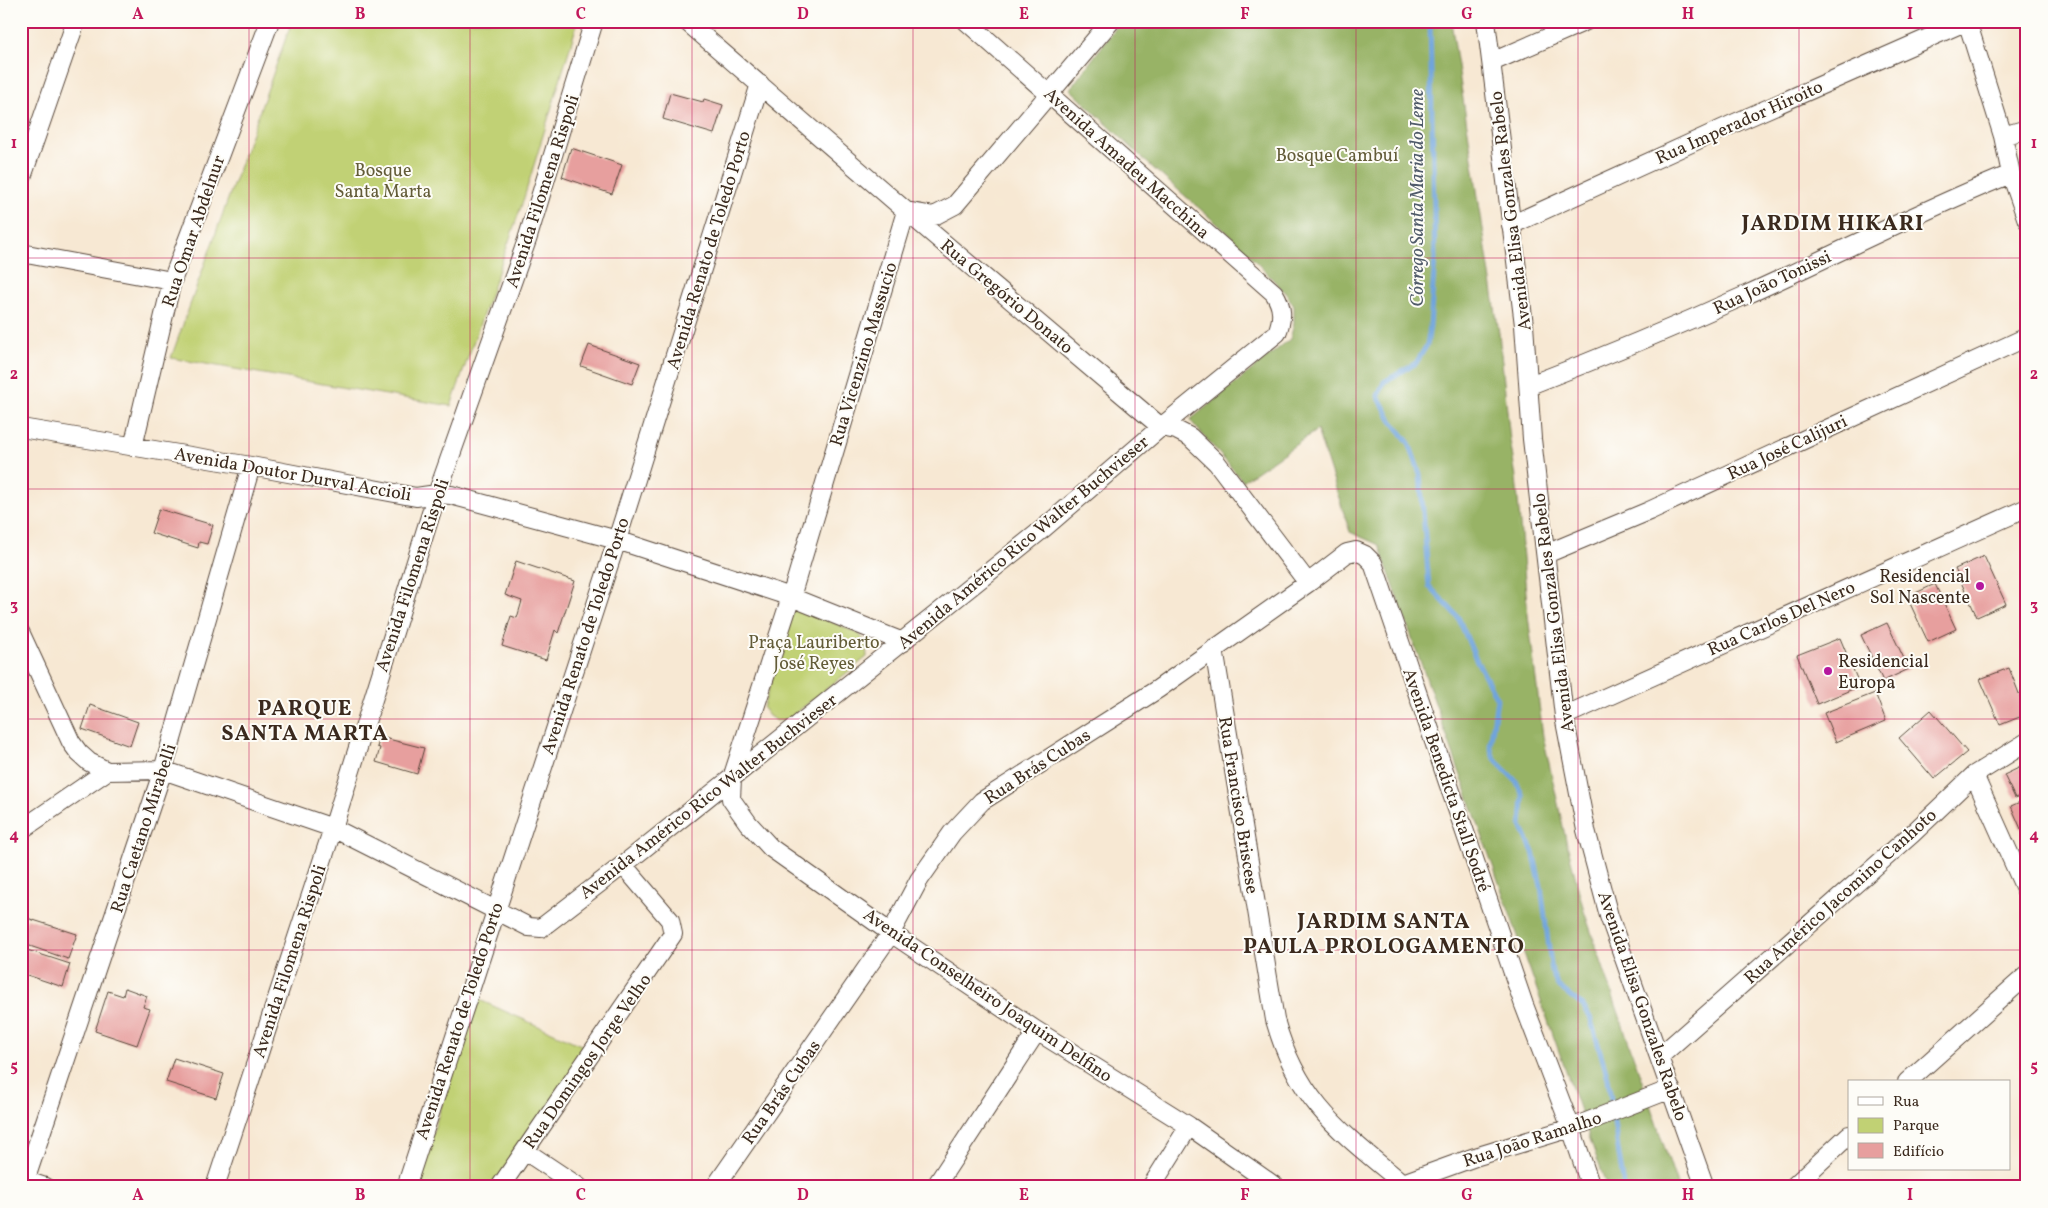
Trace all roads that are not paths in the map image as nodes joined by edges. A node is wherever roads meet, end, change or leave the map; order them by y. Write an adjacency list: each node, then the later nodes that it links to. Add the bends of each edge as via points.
1 (76, 21): 16 (street)
2 (270, 21): 21 (street, Rua Omar Abdelnur)
3 (594, 21): 29 (street, Avenida Filomena Rispoli, via 528,240)
4 (686, 21): 11 (street, Rua Gregório Donato)
5 (966, 21): 12 (street, Avenida Amadeu Macchina)
6 (1111, 21): 12 (street)
7 (1486, 21): 10 (street, Avenida Elisa Gonzales Rabelo)
8 (1586, 21): 10 (street)
9 (1967, 21): 14 (street); 19 (street, Rua Imperador Hiroito)
10 (1492, 62): 19 (street, Avenida Elisa Gonzales Rabelo)
11 (760, 84): 17 (street, Rua Gregório Donato); 31 (street, Avenida Renato de Toledo Porto)
12 (1050, 94): 17 (street, via 955,205 934,216); 22 (street, Avenida Amadeu Macchina, via 1274,293)
13 (2027, 129): 14 (street)
14 (2003, 136): 15 (street)
15 (2011, 174): 18 (street); 24 (street, Rua João Tonissi, via 1843,248 1747,295)
16 (21, 180)
17 (906, 211): 25 (street, Rua Gregório Donato); 35 (street, Rua Vicenzino Massucio)
18 (2027, 220)
19 (1511, 224): 24 (street, Avenida Elisa Gonzales Rabelo)
20 (21, 253): 21 (street)
21 (172, 281): 27 (street, Rua Omar Abdelnur)
22 (1282, 310): 25 (street, Avenida Américo Rico Walter Buchvieser, via 1282,322 1270,340)
23 (2027, 337): 33 (street, Rua José Calijuri, via 1649,511)
24 (1530, 386): 33 (street, Avenida Elisa Gonzales Rabelo, via 1532,439)
25 (1161, 427): 34 (street, Rua Gregório Donato, via 1190,437 1217,463); 37 (street, Avenida Américo Rico Walter Buchvieser, via 1044,528)
26 (21, 428): 27 (street, Avenida Doutor Durval Accioli)
27 (133, 446): 28 (street, Avenida Doutor Durval Accioli)
28 (251, 466): 29 (street, Avenida Doutor Durval Accioli, via 416,497); 41 (street, Rua Caetano Mirabelli)
29 (437, 494): 31 (street, Avenida Doutor Durval Accioli); 45 (street, Avenida Filomena Rispoli)
30 (2027, 508): 39 (street, Rua Carlos Del Nero)
31 (617, 540): 35 (street, Avenida Doutor Durval Accioli); 49 (street, Avenida Renato de Toledo Porto)
32 (1356, 551): 34 (street, Rua Brás Cubas, via 1347,553); 57 (street, Avenida Benedicta Stall Sodré, via 1373,563 1524,1005)
33 (1546, 554): 39 (street, Avenida Elisa Gonzales Rabelo)
34 (1308, 583): 38 (street, Rua Brás Cubas)
35 (791, 597): 37 (street, Avenida Doutor Durval Accioli); 44 (street, Rua Vicenzino Massucio)
36 (21, 634): 42 (street, via 71,742 89,762)
37 (903, 642): 44 (street, Avenida Américo Rico Walter Buchvieser)
38 (1214, 649): 50 (street, Rua Brás Cubas, via 1158,689 982,801 952,833 925,872); 61 (street, Rua Francisco Briscese, via 1279,1035 1303,1087 1325,1116)
39 (1564, 716): 53 (street, Avenida Elisa Gonzales Rabelo, via 1586,830 1609,916)
40 (2027, 742): 43 (street, Rua Américo Jacomino Canhoto)
41 (163, 770): 42 (street); 45 (street); 60 (street, Rua Caetano Mirabelli)
42 (107, 771): 46 (street)
43 (1974, 776): 48 (street); 53 (street, Rua Américo Jacomino Canhoto)
44 (732, 778): 47 (street, Avenida Américo Rico Walter Buchvieser); 50 (street, Avenida Conselheiro Joaquim Delfino, via 731,799 772,848)
45 (333, 828): 49 (street); 63 (street, Avenida Filomena Rispoli)
46 (21, 830)
47 (623, 865): 49 (street, Avenida Américo Rico Walter Buchvieser, via 541,928 529,926); 59 (street, Rua Domingos Jorge Velho, via 670,920 673,934)
48 (2027, 893)
49 (495, 909): 64 (street, Avenida Renato de Toledo Porto)
50 (891, 933): 52 (street, Avenida Conselheiro Joaquim Delfino); 67 (street, Rua Brás Cubas)
51 (2027, 975): 54 (street)
52 (1037, 1031): 56 (street, Avenida Conselheiro Joaquim Delfino); 68 (street)
53 (1658, 1057): 55 (street, Avenida Elisa Gonzales Rabelo)
54 (1909, 1080)
55 (1671, 1089): 57 (street, Rua João Ramalho); 72 (street, Avenida Elisa Gonzales Rabelo)
56 (1189, 1126): 69 (street); 70 (street, Avenida Conselheiro Joaquim Delfino)
57 (1571, 1128): 61 (street, Rua João Ramalho); 71 (street, Avenida Benedicta Stall Sodré)
58 (1848, 1136): 73 (street)
59 (525, 1151): 65 (street, Rua Domingos Jorge Velho); 66 (street)
60 (23, 1182): 62 (street)
61 (1397, 1185)
62 (45, 1187)
63 (215, 1187)
64 (406, 1187)
65 (500, 1187)
66 (579, 1187)
67 (715, 1187)
68 (934, 1187)
69 (1151, 1187)
70 (1276, 1187)
71 (1591, 1187)
72 (1705, 1187)
73 (1794, 1187)

